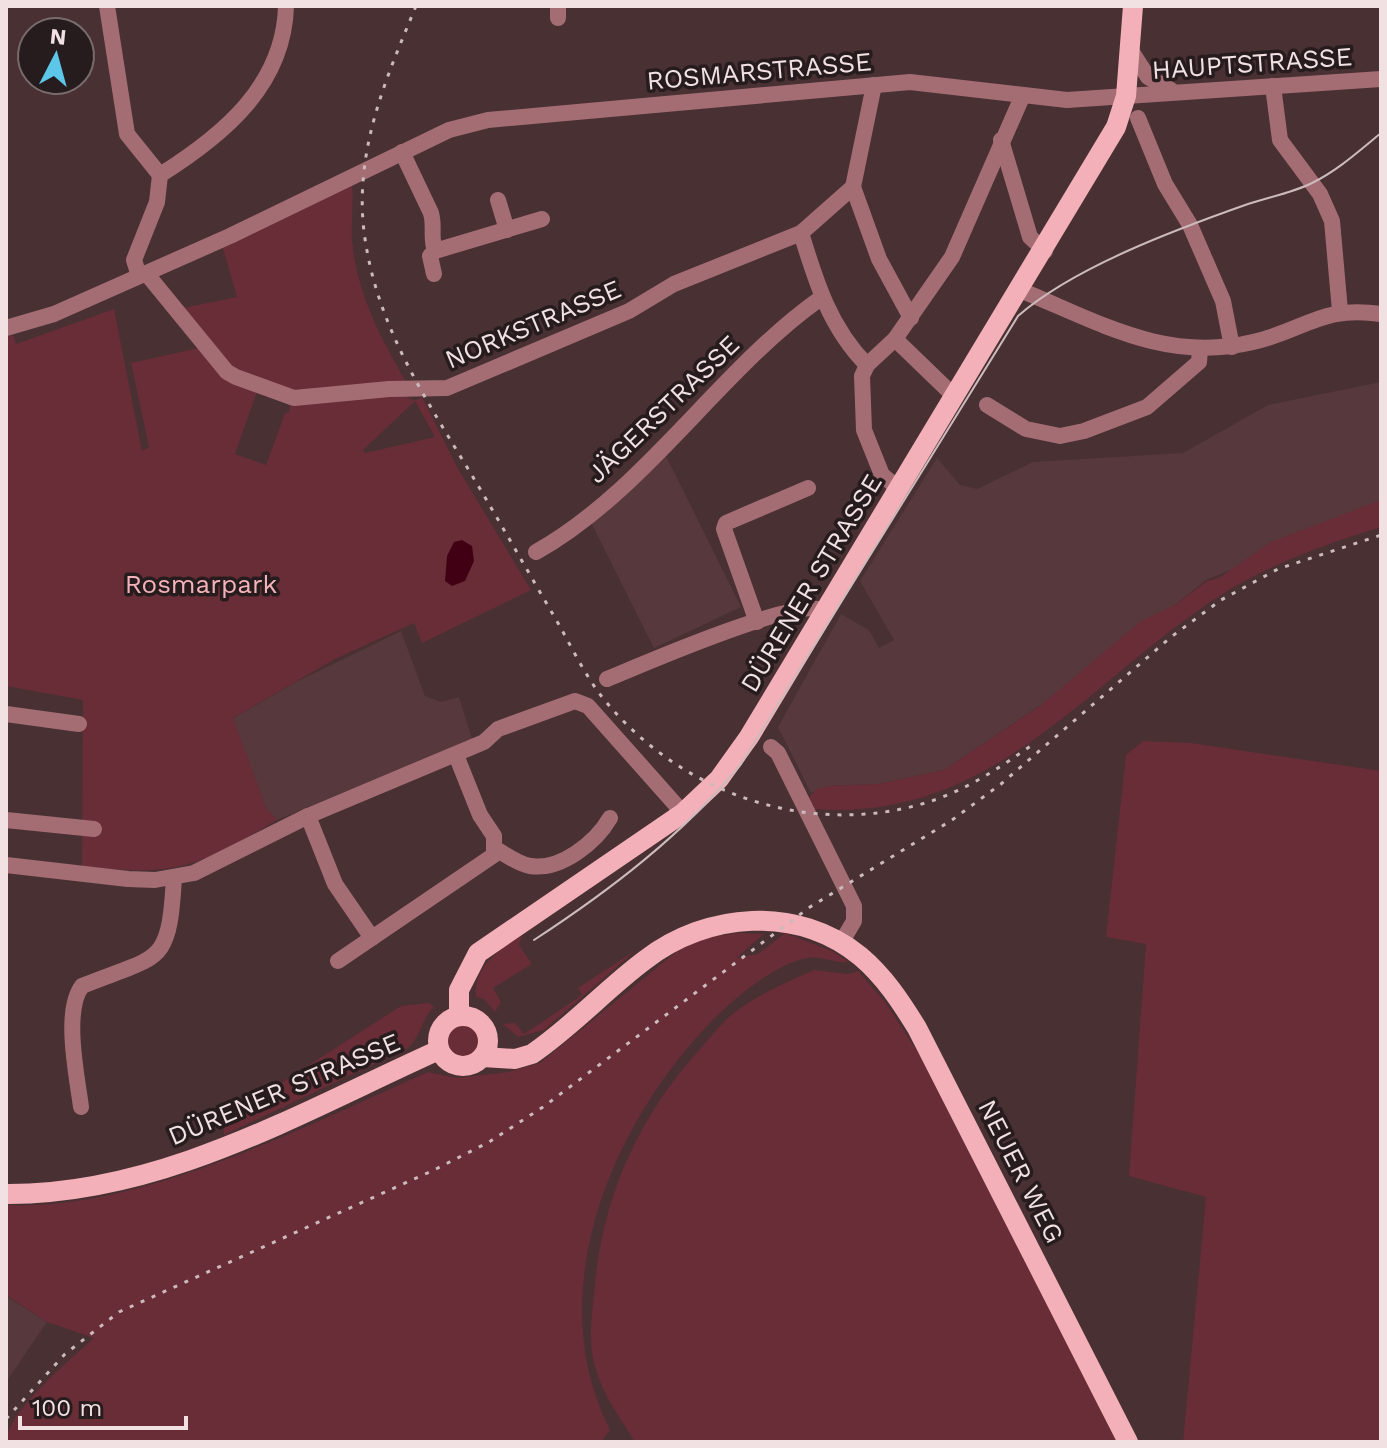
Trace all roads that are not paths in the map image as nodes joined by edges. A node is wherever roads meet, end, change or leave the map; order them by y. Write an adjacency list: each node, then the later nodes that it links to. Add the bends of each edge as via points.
1 (107, 6): 14 (street, via 127,134)
2 (286, 6): 14 (street, via 273,63 247,108 198,151)
3 (1133, 6): 4 (main road, DÜRENER STRASSE)
4 (1130, 49): 8 (street, via 1148,77); 9 (main road, DÜRENER STRASSE)
5 (1381, 79): 7 (street, HAUPTSTRASSE)
6 (874, 85): 10 (street, ROSMARSTRASSE, via 929,83); 13 (street, ROSMARSTRASSE, via 488,120 449,130); 15 (street)
7 (1273, 86): 8 (street, HAUPTSTRASSE); 26 (street, via 1280,140 1320,194 1332,221)
8 (1172, 90): 9 (street, HAUPTSTRASSE)
9 (1126, 96): 10 (street, ROSMARSTRASSE); 21 (main road, DÜRENER STRASSE, via 1116,127)
10 (1022, 97): 12 (street)
11 (1138, 118): 31 (street, via 1223,301)
12 (1001, 140): 21 (street, via 1032,242); 28 (street, via 961,239)
13 (402, 152): 20 (street, via 431,213); 23 (street, ROSMARSTRASSE)
14 (160, 175): 23 (street, via 157,202 134,260)
15 (853, 187): 19 (street, NORKSTRASSE); 28 (street, via 879,259)
16 (498, 200): 18 (street)
17 (542, 219): 18 (street)
18 (507, 230): 20 (street)
19 (801, 233): 23 (street, NORKSTRASSE, via 674,284 629,311 453,386 294,398 227,372); 25 (street)
20 (435, 251): 22 (street, via 430,256)
21 (1045, 251): 24 (main road, DÜRENER STRASSE)
22 (434, 274)
23 (142, 275): 29 (street, ROSMARSTRASSE, via 54,314)
24 (1020, 290): 32 (street, via 1143,341); 34 (main road, DÜRENER STRASSE)
25 (821, 298): 33 (street); 38 (street, JÄGERSTRASSE, via 762,346 595,508)
26 (1340, 311): 27 (street); 31 (street)
27 (1381, 314)
28 (911, 318): 30 (street)
29 (6, 328)
30 (895, 339): 33 (street); 34 (street)
31 (1232, 347): 32 (street)
32 (1200, 350): 35 (street, via 1199,362 1147,407 1084,431 1060,436 1026,429)
33 (867, 365): 37 (street, via 861,388 864,430 882,475)
34 (954, 396): 37 (main road, DÜRENER STRASSE)
35 (987, 405)
36 (808, 488): 40 (street, via 726,523)
37 (898, 488): 39 (main road, DÜRENER STRASSE)
38 (536, 552)
39 (826, 611): 40 (street, via 804,607); 46 (main road, DÜRENER STRASSE, via 749,737 719,779)
40 (757, 622): 41 (street)
41 (607, 679)
42 (6, 714): 43 (street)
43 (79, 724)
44 (771, 747): 55 (street, via 854,906 854,921)
45 (456, 755): 46 (street, via 498,729 580,701); 47 (street); 51 (street)
46 (683, 813): 57 (main road, DÜRENER STRASSE, via 478,953 463,977)
47 (308, 816): 53 (street, via 212,866); 54 (street, via 335,884)
48 (610, 818): 51 (street, via 600,835 549,866 522,864)
49 (6, 820): 50 (street)
50 (94, 829)
51 (496, 849): 54 (street, via 488,860)
52 (6, 865): 53 (street, via 128,879)
53 (174, 877): 60 (street, via 169,936 159,953 82,986 77,993 72,1031)
54 (372, 938): 56 (street)
55 (841, 943): 59 (main road, NEUER WEG, via 768,920 720,924 645,959 532,1054); 62 (main road, NEUER WEG, via 886,983 917,1028)
56 (338, 961)
57 (459, 1016): 58 (main road, via 440,1028); 59 (main road, via 474,1018 485,1030)
58 (439, 1050): 59 (main road, via 459,1066); 61 (main road, DÜRENER STRASSE, via 217,1152 148,1174)
59 (483, 1057)
60 (81, 1107)
61 (6, 1194)
62 (1128, 1442)

